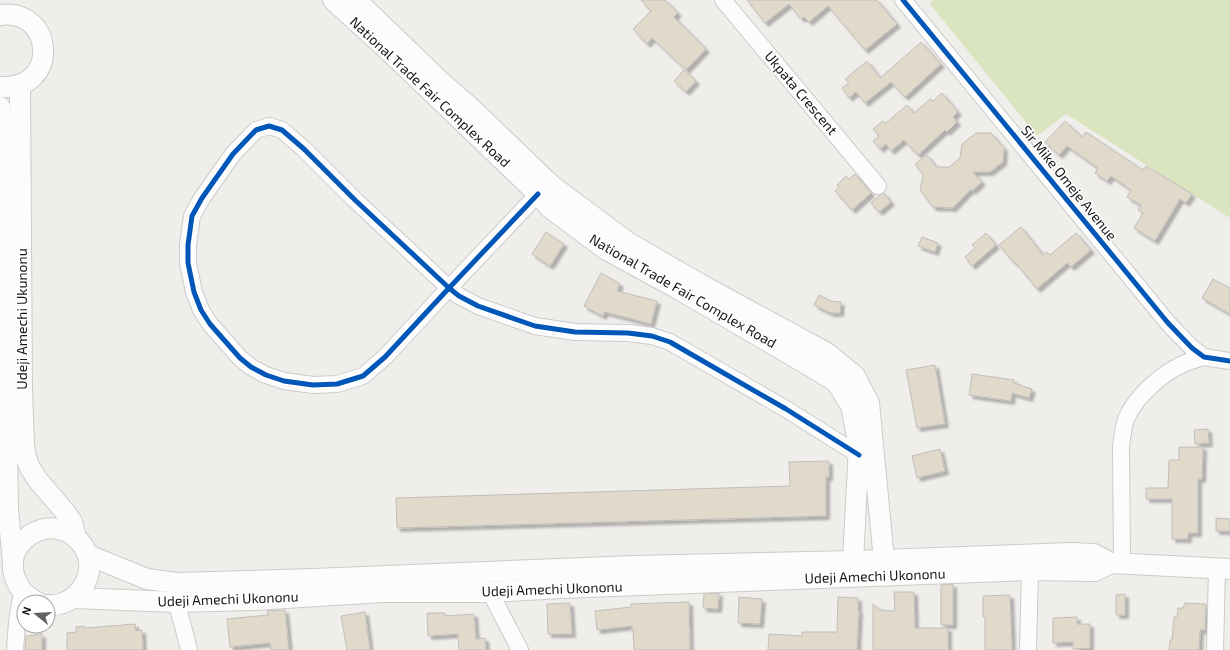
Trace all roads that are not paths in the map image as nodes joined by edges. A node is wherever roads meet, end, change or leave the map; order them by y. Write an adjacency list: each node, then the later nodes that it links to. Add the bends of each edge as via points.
1 (333, 0): 10 (main road, National Trade Fair Complex Road)
2 (356, 0): 19 (main road, National Trade Fair Complex Road, via 551,185 629,243 827,353 854,376 869,403)
3 (723, 0): 9 (street, Ukpata Crescent)
4 (903, 0): 12 (street, Sir Mike Omeje Avenue, via 1168,323)
5 (11, 10): 6 (main road, via 36,29 42,39 44,50 37,71 30,80)
6 (20, 85): 7 (main road); 15 (main road, Udeji Amechi Ukunonu, via 24,445 29,466 72,522)
7 (0, 87)
8 (0, 107): 17 (main road, Udeji Amechi Ukunonu, via 8,509)
9 (878, 186)
10 (538, 194): 11 (street); 14 (main road, National Trade Fair Complex Road, via 550,208 605,249 836,382 851,406)
11 (449, 288): 11 (street, via 304,149 282,130 269,126 256,130 233,154 192,216 188,263 201,310 240,358 266,375 284,381 313,385 337,384 364,376); 14 (street, via 478,306 535,326 575,332 628,332 670,342 786,409)
12 (1204, 357): 13 (street); 18 (street, via 1182,364 1164,374 1137,400 1126,419 1121,447)
13 (1230, 361)
14 (859, 455): 21 (main road, National Trade Fair Complex Road)
15 (76, 537): 16 (main road); 17 (main road, via 54,528 42,529 23,541 16,551)
16 (88, 554): 23 (main road, Udeji Amechi Ukononu, via 147,579 177,583); 26 (main road, via 88,579 82,590)
17 (13, 563): 25 (main road, Udeji Amechi Ukunonu, via 16,583)
18 (1116, 563): 19 (main road, via 1094,554 1072,553); 20 (main road); 22 (main road, Udeji Amechi Ukononu, via 1095,571)
19 (884, 568): 21 (main road, Udeji Amechi Ukononu); 22 (main road, Udeji Amechi Ukononu)
20 (1224, 568): 34 (street)
21 (854, 569): 23 (main road, Udeji Amechi Ukononu, via 633,566); 24 (main road, Udeji Amechi Ukononu)
22 (1030, 570): 33 (street)
23 (383, 584): 24 (main road, Udeji Amechi Ukononu); 27 (main road, Udeji Amechi Ukononu, via 253,600)
24 (490, 592): 32 (street)
25 (26, 594)
26 (73, 598): 27 (main road, Udeji Amechi Ukononu); 28 (main road)
27 (176, 602): 31 (street)
28 (56, 604)
29 (16, 634): 30 (street)
30 (15, 650)
31 (189, 650)
32 (520, 650)
33 (1028, 650)
34 (1215, 650)

